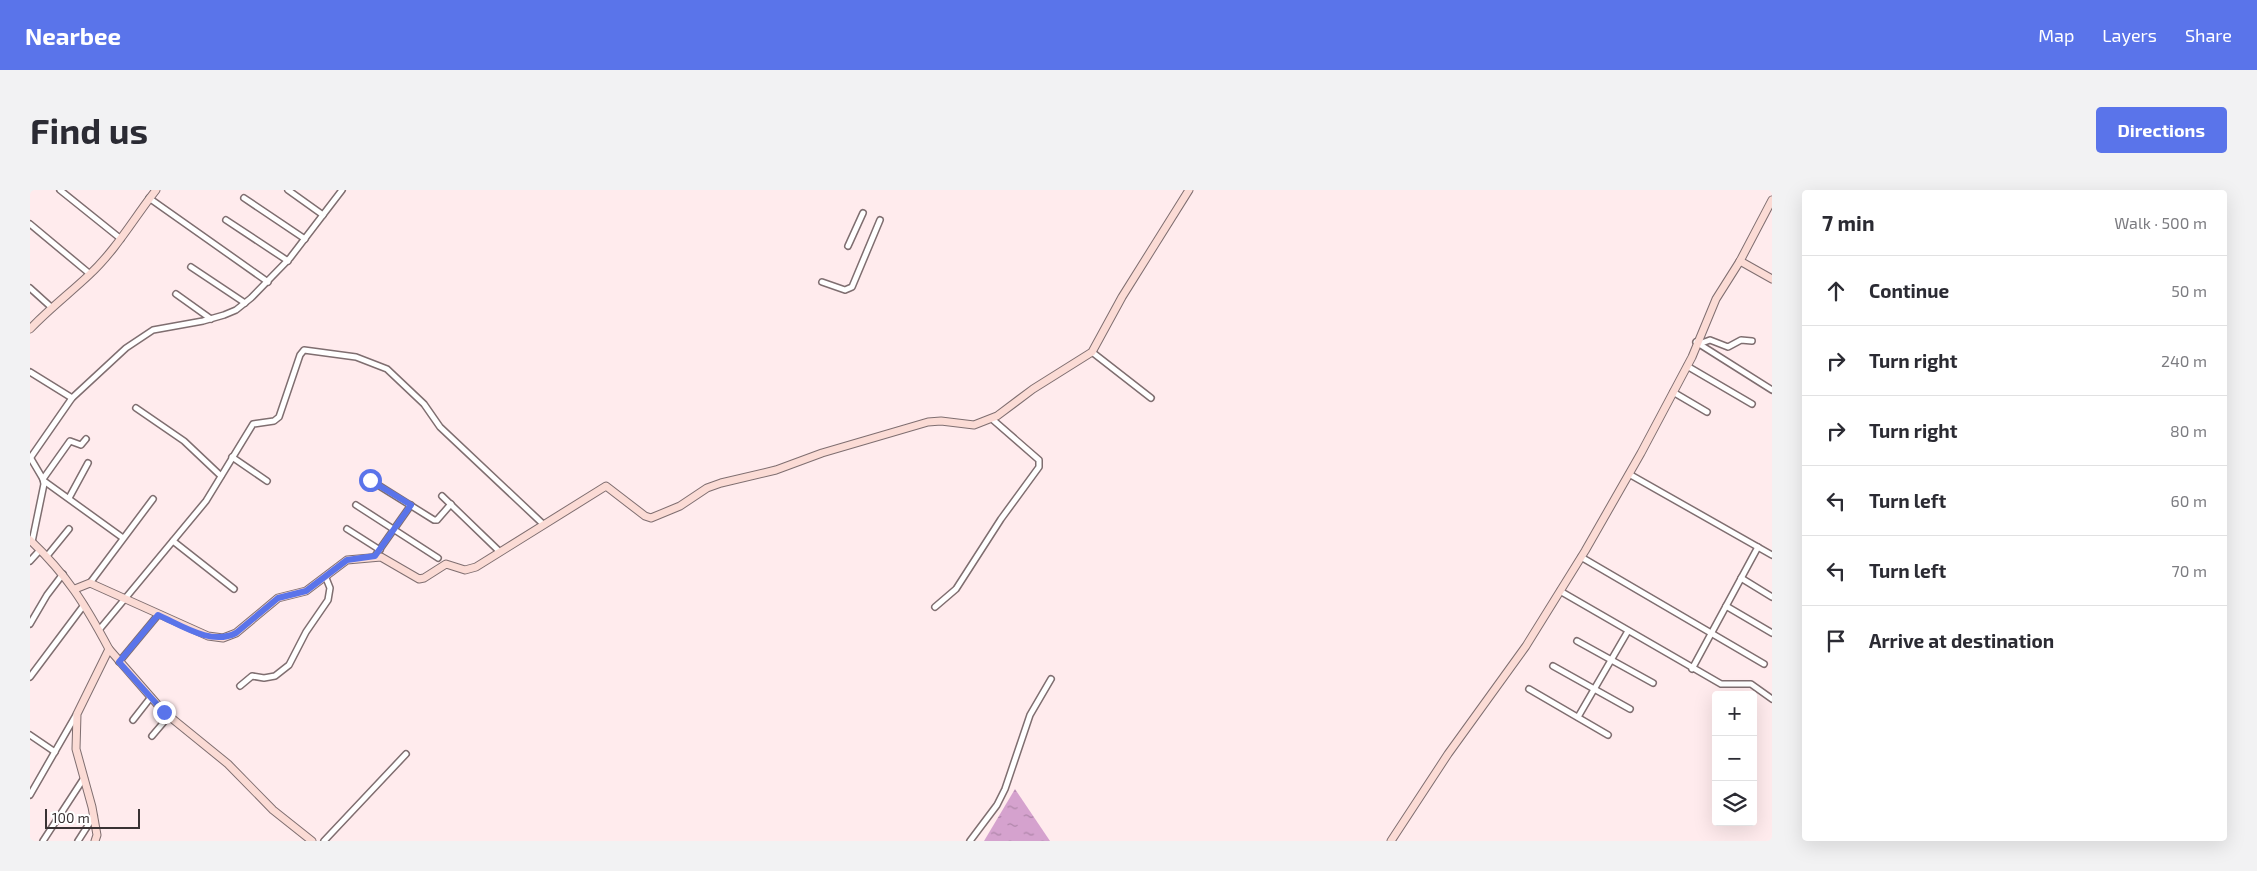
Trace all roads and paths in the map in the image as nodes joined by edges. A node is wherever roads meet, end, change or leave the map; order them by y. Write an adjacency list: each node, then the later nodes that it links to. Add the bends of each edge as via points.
1 (60, 190): 14 (street)
2 (156, 190): 6 (street)
3 (288, 190): 10 (street)
4 (342, 190): 10 (street)
5 (1189, 190): 32 (street, via 1122,297)
6 (149, 198): 14 (street); 22 (street)
7 (244, 198): 15 (street)
8 (1772, 200): 17 (street)
9 (863, 213): 16 (street)
10 (323, 215): 15 (street)
11 (226, 220): 18 (street)
12 (880, 220): 23 (street, via 852,287 845,290)
13 (30, 224): 20 (street)
14 (121, 239): 20 (street)
15 (305, 239): 18 (street)
16 (848, 246)
17 (1740, 260): 21 (street); 31 (street, via 1716,299)
18 (288, 261): 22 (street)
19 (191, 267): 26 (street)
20 (90, 274): 27 (street)
21 (1772, 279)
22 (268, 282): 26 (street)
23 (822, 282)
24 (30, 288): 27 (street)
25 (176, 294): 28 (street)
26 (245, 303): 28 (street, via 232,312)
27 (50, 307): 29 (street)
28 (211, 319): 37 (street, via 153,330 126,348)
29 (30, 329)
30 (1752, 341): 31 (street, via 1741,340 1728,347 1710,340)
31 (1698, 343): 33 (street); 35 (street)
32 (1092, 352): 38 (street); 42 (street)
33 (1687, 366): 36 (street); 39 (street)
34 (30, 372): 37 (street)
35 (1772, 390)
36 (1673, 392): 41 (street); 47 (street)
37 (72, 398): 44 (street)
38 (1151, 398)
39 (1752, 404)
40 (136, 408): 48 (street, via 184,441)
41 (1707, 412)
42 (992, 419): 58 (street, via 974,425 941,422 914,426 776,470 715,484 680,506 651,518 606,486); 85 (street, via 1039,460 1039,467 956,589)
43 (86, 439): 49 (street, via 81,445 70,441)
44 (30, 457): 49 (street)
45 (232, 457): 48 (street); 51 (street); 58 (street, via 253,424 274,421 279,417 302,352 362,359 387,369 395,376 427,406 440,427)
46 (88, 463): 53 (street)
47 (1629, 474): 65 (street); 71 (street)
48 (221, 476): 64 (street, via 206,502)
49 (44, 480): 53 (street); 63 (street)
50 (370, 480): 57 (street)
51 (268, 481)
52 (442, 496): 55 (street)
53 (69, 498): 62 (street)
54 (153, 499): 62 (street)
55 (450, 504): 57 (street, via 436,520); 67 (street)
56 (356, 505): 61 (street)
57 (411, 505): 61 (street)
58 (543, 524): 67 (street)
59 (69, 529): 69 (street)
60 (347, 529): 68 (street)
61 (394, 530): 68 (street); 72 (street)
62 (123, 538): 77 (street)
63 (31, 541): 66 (street)
64 (173, 541): 79 (street); 82 (street)
65 (1758, 547): 70 (street); 76 (street)
66 (40, 550): 69 (street); 73 (street)
67 (500, 552): 68 (street, via 470,569 446,564 419,580)
68 (377, 553): 75 (street, via 347,560)
69 (47, 556): 74 (street)
70 (1772, 556)
71 (1581, 557): 80 (street); 90 (street)
72 (438, 558)
73 (30, 561)
74 (63, 574): 78 (street); 87 (street)
75 (326, 578): 86 (street, via 306,591 278,598 236,633 223,638 208,636); 102 (street, via 330,588 328,600 289,665 280,674 264,678 252,676)
76 (1741, 578): 81 (street); 84 (street)
77 (90, 583): 78 (street); 82 (street)
78 (75, 589): 83 (street)
79 (234, 589)
80 (1560, 591): 89 (street); 126 (street, via 1526,646)
81 (1772, 597)
82 (124, 600): 86 (street); 88 (street)
83 (84, 605): 88 (street); 99 (street)
84 (1726, 606): 90 (street); 91 (street)
85 (935, 607)
86 (158, 615): 95 (street)
87 (30, 624)
88 (98, 630): 93 (street)
89 (1628, 631): 94 (street); 98 (street)
90 (1712, 632): 96 (street); 98 (street)
91 (1772, 633)
92 (1577, 641): 94 (street)
93 (109, 649): 95 (street); 108 (street)
94 (1611, 660): 101 (street); 104 (street)
95 (119, 662): 105 (street)
96 (1764, 664)
97 (1553, 666): 104 (street)
98 (1692, 668): 106 (street, via 1721,684 1751,684)
99 (30, 677)
100 (1051, 679): 125 (street, via 1030,715 997,805)
101 (1653, 683)
102 (240, 686)
103 (1529, 689): 110 (street)
104 (1594, 689): 107 (street); 110 (street)
105 (151, 696): 109 (street); 111 (street)
106 (1772, 699)
107 (1630, 709)
108 (77, 714): 115 (street); 117 (street, via 76,749)
109 (169, 716): 114 (street); 120 (street, via 228,764 273,810)
110 (1578, 717): 113 (street)
111 (133, 720)
112 (30, 735): 115 (street)
113 (1608, 735)
114 (152, 736)
115 (55, 752): 118 (street)
116 (406, 754): 124 (street)
117 (84, 778): 119 (street); 121 (street)
118 (30, 795)
119 (94, 816): 122 (street); 123 (street)
120 (310, 840)
121 (43, 841)
122 (78, 841)
123 (95, 841)
124 (324, 841)
125 (970, 841)
126 (1390, 841)

